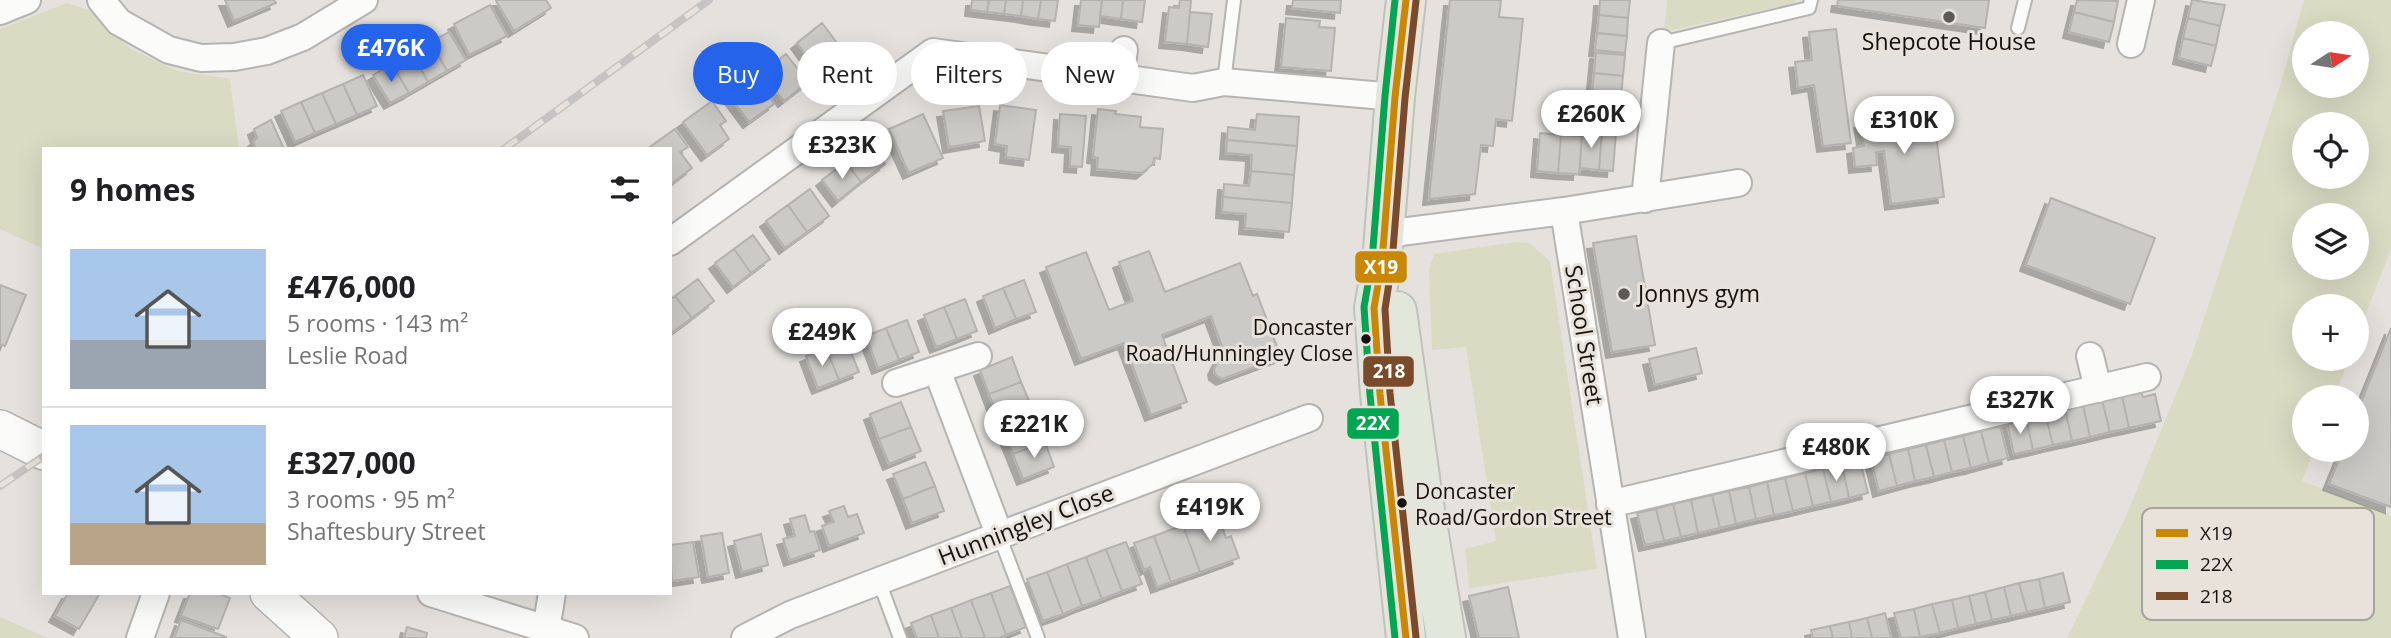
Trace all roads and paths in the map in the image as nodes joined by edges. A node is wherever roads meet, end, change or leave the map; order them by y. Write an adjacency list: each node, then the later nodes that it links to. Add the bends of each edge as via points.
1 (27, 0): 9 (street)
2 (102, 0): 3 (street, via 119,22 169,50 201,58 267,51 303,37)
3 (364, 0)
4 (1234, 0): 15 (lane)
5 (1406, 0): 16 (highway)
6 (1811, 0): 11 (lane, via 1809,8)
7 (2025, 0): 10 (lane)
8 (2141, 0): 12 (street)
9 (0, 11)
10 (2018, 29)
11 (1661, 43): 18 (street)
12 (2131, 44)
13 (1041, 67): 20 (street, via 933,52)
14 (1139, 81): 15 (street, via 1193,88)
15 (1224, 82): 16 (street)
16 (1395, 97): 21 (highway)
17 (1738, 183): 18 (street)
18 (1645, 199): 19 (street)
19 (1564, 211): 21 (street); 31 (street, School Street)
20 (672, 241)
21 (1384, 248): 45 (highway, via 1374,308); 46 (highway)
22 (978, 356): 24 (street)
23 (2090, 356): 27 (street)
24 (937, 370): 26 (street); 32 (street)
25 (2147, 377): 27 (street)
26 (896, 383)
27 (2098, 389): 31 (street)
28 (1310, 418): 32 (street, Hunningley Close)
29 (0, 429): 30 (main road)
30 (42, 450)
31 (1610, 504): 47 (street, School Street)
32 (999, 534): 33 (street, Hunningley Close); 44 (lane)
33 (879, 581): 42 (street, Hunningley Close, via 790,615); 43 (lane)
34 (155, 595): 39 (street)
35 (271, 595): 40 (main road)
36 (437, 595): 38 (street)
37 (552, 595): 38 (street)
38 (546, 631): 41 (street)
39 (140, 638)
40 (319, 638)
41 (575, 638)
42 (745, 638)
43 (900, 638)
44 (1038, 638)
45 (1406, 638)
46 (1446, 638)
47 (1632, 638)

